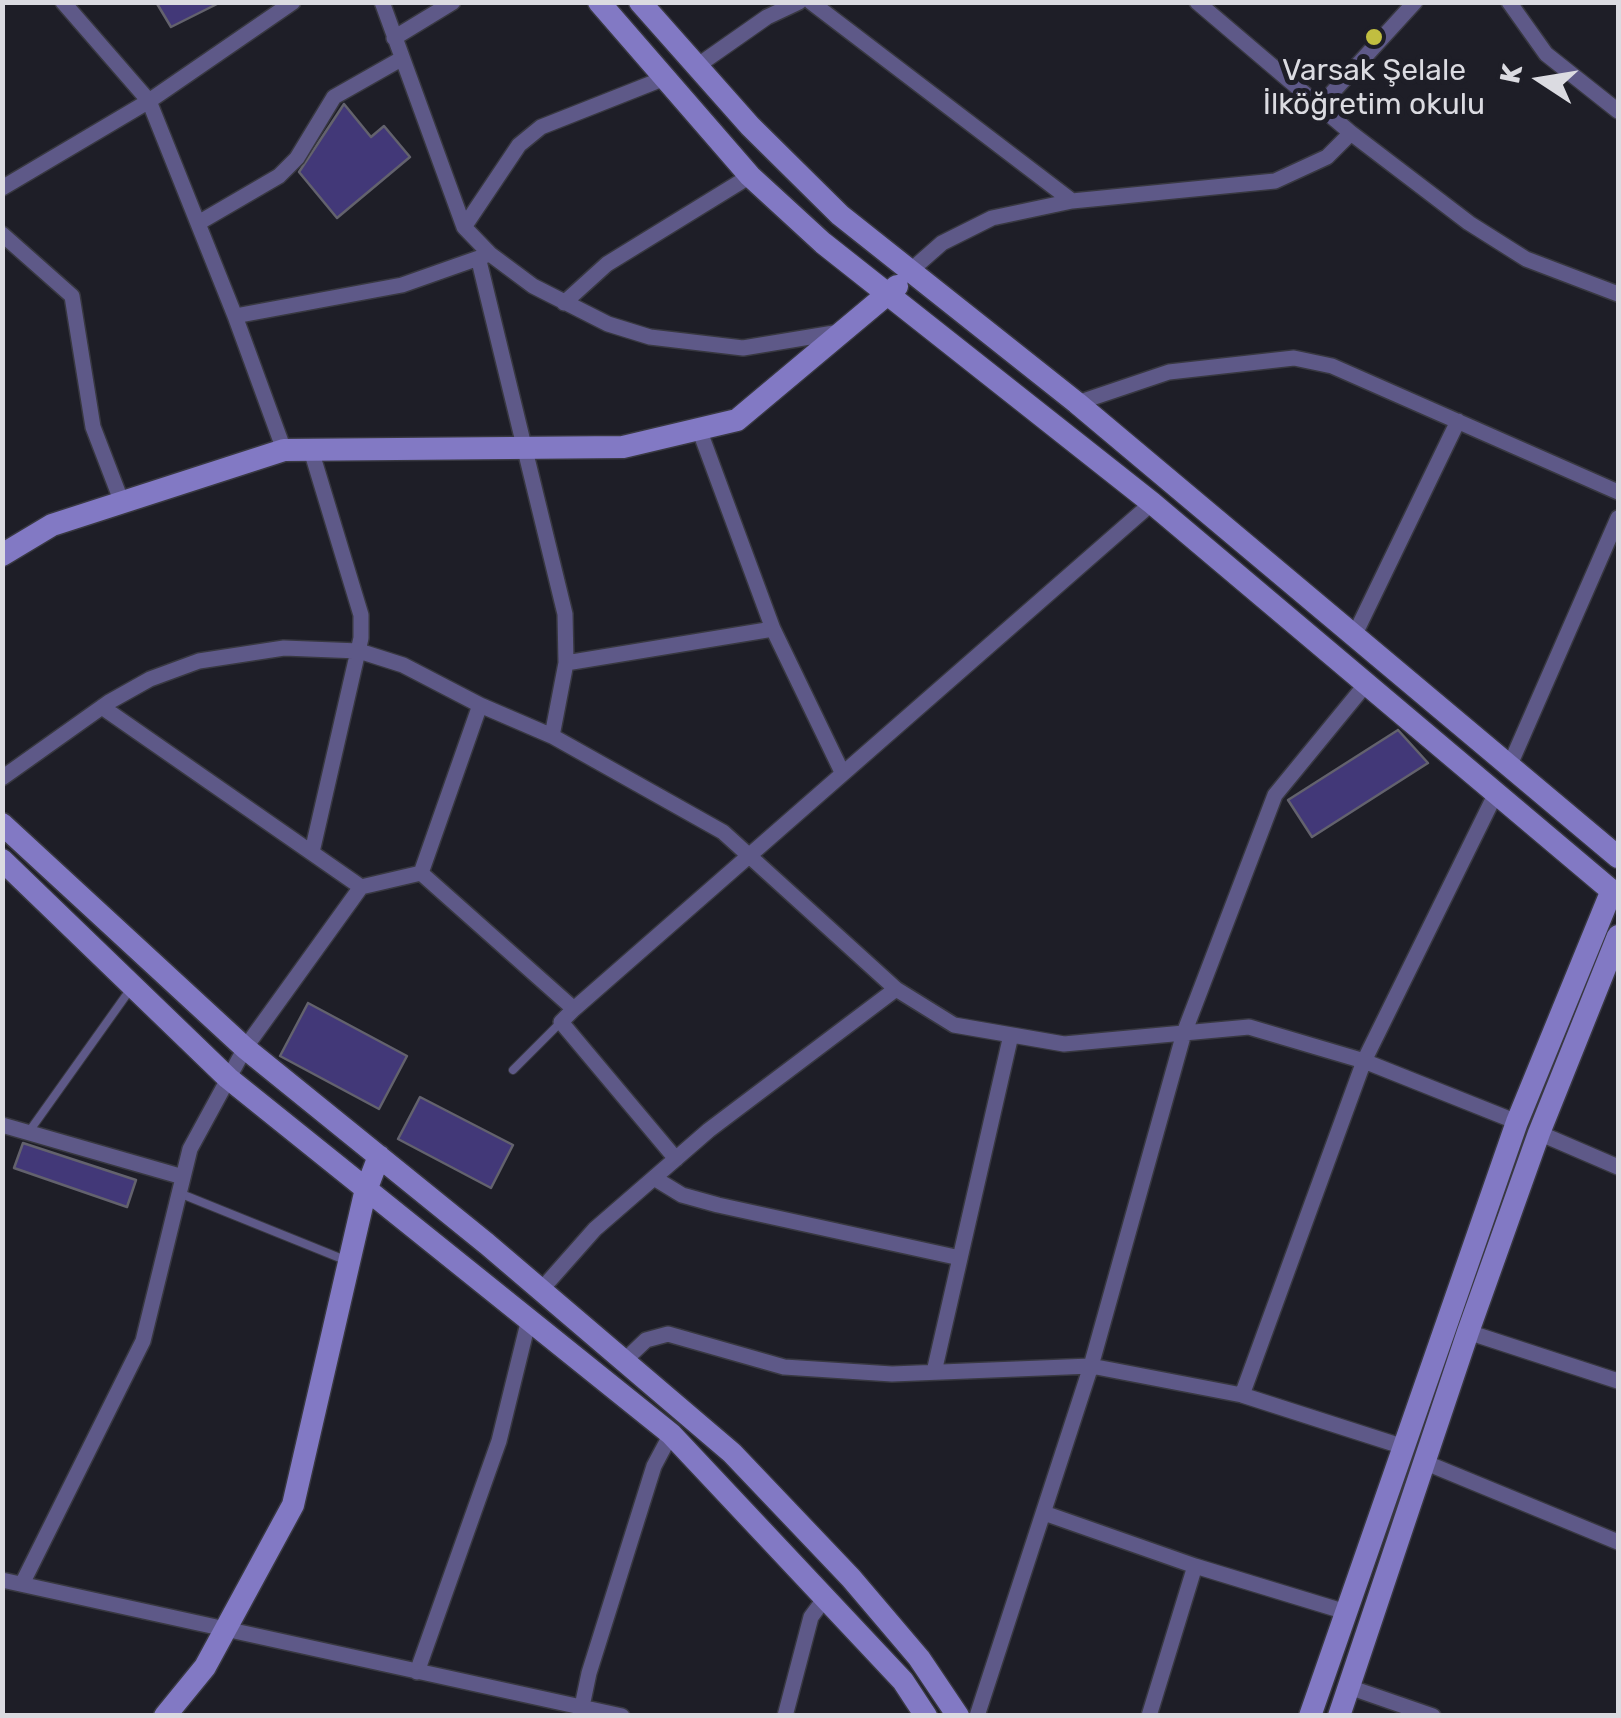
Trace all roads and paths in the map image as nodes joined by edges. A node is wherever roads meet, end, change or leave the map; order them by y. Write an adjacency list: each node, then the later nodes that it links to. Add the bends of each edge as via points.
1 (62, 2): 16 (street)
2 (293, 2): 16 (street)
3 (382, 2): 12 (street)
4 (453, 2): 12 (street)
5 (599, 2): 15 (street)
6 (640, 2): 14 (street)
7 (799, 2): 14 (street)
8 (811, 2): 22 (street)
9 (1198, 2): 17 (street)
10 (1415, 2): 17 (street)
11 (1509, 2): 18 (street, via 1546,54)
12 (394, 38): 13 (street)
13 (402, 60): 23 (street, via 334,97 280,176); 24 (street)
14 (696, 66): 27 (street, via 809,186)
15 (665, 78): 20 (street); 24 (street, via 541,127 519,146)
16 (148, 101): 21 (street); 23 (street)
17 (1320, 106): 19 (street)
18 (1618, 110)
19 (1350, 132): 22 (street, via 1327,157 1275,181); 28 (street, via 1526,259)
20 (750, 176): 29 (street); 30 (street, via 607,264)
21 (2, 188)
22 (1072, 201): 27 (street, via 992,218 942,243)
23 (200, 222): 31 (street)
24 (464, 227): 26 (street)
25 (2, 234): 40 (street, via 72,296 92,427)
26 (485, 258): 30 (street); 31 (street, via 402,285); 36 (street)
27 (909, 272): 29 (street); 33 (street)
28 (1618, 294)
29 (889, 296): 32 (street); 41 (street)
30 (564, 302): 32 (street, via 650,337 743,348)
31 (235, 316): 37 (street)
32 (849, 331): 35 (street, via 736,420)
33 (1077, 403): 34 (street, via 1169,372 1294,358 1332,366); 45 (street)
34 (1458, 422): 39 (street); 45 (street)
35 (699, 429): 36 (street, via 623,447); 44 (street)
36 (523, 448): 38 (street); 47 (street, via 565,614)
37 (284, 450): 38 (street); 40 (street)
38 (311, 450): 46 (street, via 361,615)
39 (1618, 492)
40 (121, 500): 43 (street, via 52,524)
41 (1152, 503): 48 (street); 53 (street)
42 (1618, 518): 52 (street)
43 (2, 555)
44 (773, 630): 47 (street); 53 (street)
45 (1354, 636): 52 (street)
46 (359, 651): 49 (street, via 284,648 199,661); 50 (street, via 403,665); 57 (street)
47 (566, 663): 51 (street)
48 (1366, 684): 55 (street); 69 (street, via 1275,795)
49 (102, 706): 54 (street); 57 (street)
50 (480, 706): 51 (street); 61 (street)
51 (552, 736): 58 (street, via 723,832)
52 (1509, 768): 59 (street)
53 (842, 772): 58 (street)
54 (2, 778)
55 (1496, 794): 63 (street); 72 (street)
56 (2, 824): 71 (street)
57 (312, 852): 62 (street)
58 (746, 855): 66 (street); 67 (street)
59 (1618, 857)
60 (2, 860): 65 (street)
61 (421, 873): 62 (street); 67 (street)
62 (361, 888): 71 (street)
63 (1616, 890): 76 (street)
64 (1618, 936): 76 (street)
65 (132, 987): 74 (street); 77 (lane)
66 (896, 990): 70 (street, via 954,1026); 79 (street)
67 (574, 1010): 68 (street)
68 (561, 1022): 73 (lane); 79 (street)
69 (1184, 1033): 70 (street, via 1064,1044); 72 (street, via 1249,1028); 90 (street)
70 (1011, 1035): 84 (street)
71 (245, 1048): 74 (street); 78 (street)
72 (1364, 1062): 76 (street); 93 (street)
73 (513, 1070)
74 (228, 1078): 82 (street, via 190,1149); 83 (street)
75 (2, 1126): 77 (street)
76 (1528, 1128): 80 (street); 88 (street); 95 (street)
77 (28, 1133): 82 (street)
78 (379, 1156): 83 (street); 86 (street)
79 (676, 1159): 81 (street)
80 (1618, 1167)
81 (654, 1178): 84 (street, via 718,1205); 86 (street)
82 (181, 1185): 85 (lane); 101 (street, via 142,1341)
83 (365, 1193): 85 (street); 87 (street)
84 (960, 1258): 91 (street)
85 (350, 1262): 104 (street, via 293,1505)
86 (541, 1290): 89 (street)
87 (528, 1323): 94 (street); 105 (street, via 499,1441)
88 (1468, 1332): 92 (street); 96 (street)
89 (624, 1361): 91 (street, via 646,1340 668,1334 784,1367); 112 (street, via 732,1453 851,1578)
90 (1091, 1366): 91 (street); 93 (street); 97 (street)
91 (934, 1372)
92 (1618, 1381)
93 (1242, 1395): 95 (street)
94 (671, 1434): 102 (street); 107 (street, via 654,1466)
95 (1404, 1447): 103 (street)
96 (1424, 1462): 98 (street); 106 (street)
97 (1044, 1513): 99 (street); 113 (street)
98 (1618, 1542)
99 (1195, 1566): 103 (street); 114 (street)
100 (2, 1580): 101 (street)
101 (22, 1584): 104 (street)
102 (826, 1598): 110 (street, via 811,1618); 111 (street, via 904,1681)
103 (1346, 1612): 115 (street)
104 (224, 1631): 105 (street); 108 (street)
105 (417, 1672): 107 (street)
106 (1349, 1687): 116 (street); 117 (street)
107 (581, 1711): 109 (street)
108 (166, 1716)
109 (622, 1716)
110 (785, 1716)
111 (926, 1716)
112 (958, 1716)
113 (977, 1716)
114 (1149, 1716)
115 (1310, 1716)
116 (1339, 1716)
117 (1433, 1716)

